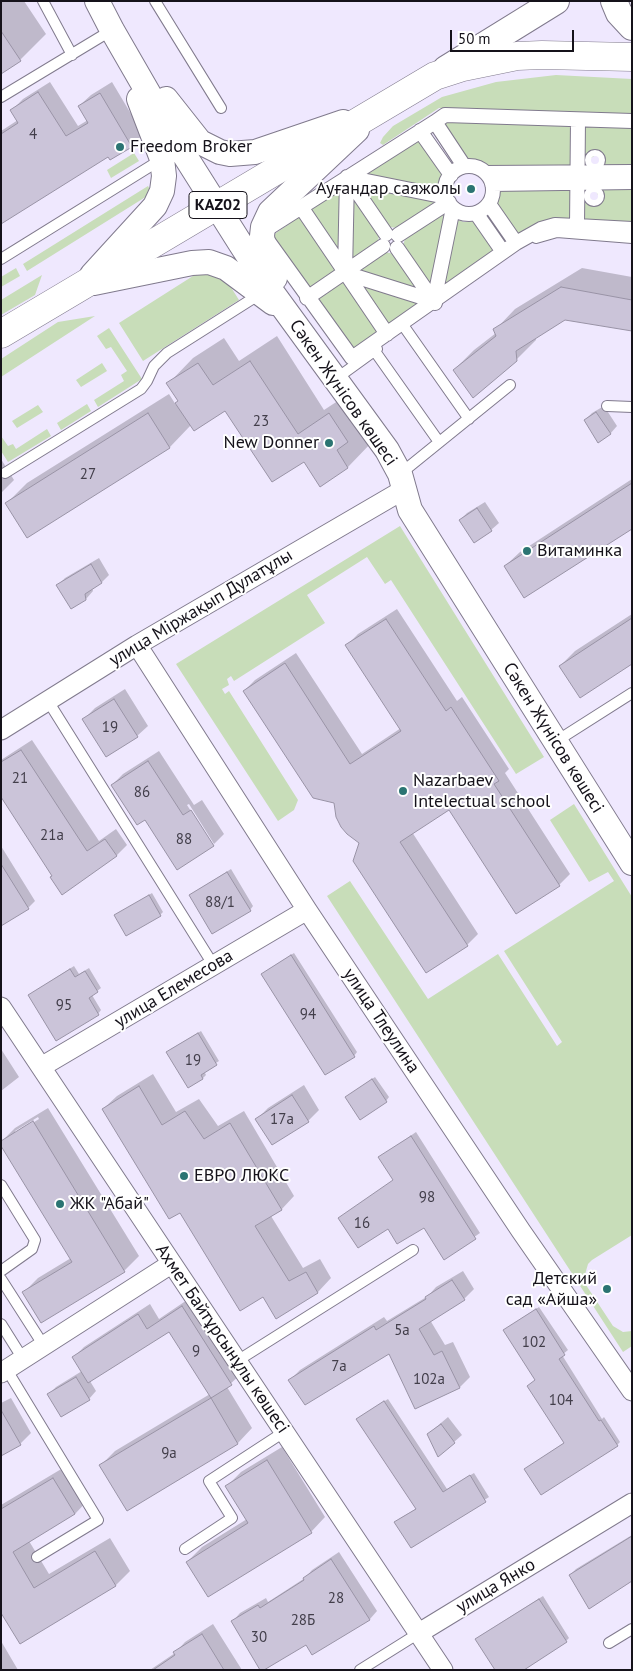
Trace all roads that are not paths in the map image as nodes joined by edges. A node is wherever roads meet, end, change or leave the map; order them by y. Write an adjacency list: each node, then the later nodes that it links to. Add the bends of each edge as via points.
1 (43, 1): 8 (lane)
2 (97, 1): 7 (street)
3 (155, 1): 12 (lane)
4 (614, 1): 6 (main road, via 619,13)
5 (550, 3): 10 (main road)
6 (632, 27)
7 (113, 33): 8 (lane); 13 (street, via 200,142 220,152 255,152); 20 (street)
8 (72, 55): 11 (lane)
9 (632, 57): 10 (highway, KАZ02, via 517,56)
10 (435, 76): 13 (highway, KАZ02)
11 (1, 97)
12 (221, 108)
13 (378, 110): 30 (highway, KАZ02); 36 (street, via 270,212)
14 (578, 120): 15 (street); 16 (street, via 445,116); 22 (street)
15 (632, 121)
16 (435, 122): 17 (street); 18 (street)
17 (420, 131): 19 (street); 24 (street)
18 (448, 142): 19 (street); 21 (street)
19 (434, 151): 23 (street)
20 (171, 154): 30 (street); 42 (lane); 44 (street, via 162,192 155,206)
21 (464, 166): 23 (street); 26 (street, via 478,167)
22 (578, 171): 26 (street, via 561,177); 27 (street); 27 (street)
23 (451, 174): 28 (street, via 447,181)
24 (347, 177): 28 (street); 31 (street); 39 (street); 43 (street)
25 (628, 177): 27 (street)
26 (489, 178): 29 (street, via 492,197)
27 (591, 180): 34 (street)
28 (449, 202): 32 (street, via 460,212); 39 (street); 47 (street)
29 (489, 204): 32 (street); 33 (street)
30 (217, 206): 44 (highway, KАZ02); 45 (street)
31 (301, 206): 36 (street); 43 (street)
32 (476, 213): 37 (street)
33 (502, 222): 37 (street); 40 (street)
34 (577, 226): 35 (street); 40 (street, via 556,225 541,229)
35 (632, 228)
36 (266, 230): 46 (street); 48 (street, via 264,251)
37 (489, 231): 41 (street)
38 (632, 238): 47 (lane, via 557,232 541,236)
39 (391, 241): 43 (street); 47 (street)
40 (516, 243): 41 (street)
41 (503, 252): 47 (street)
42 (1, 259)
43 (345, 272): 46 (street); 47 (street); 51 (street)
44 (82, 285): 45 (street, via 209,262); 50 (highway, KАZ02)
45 (265, 291): 48 (street); 59 (lane, via 167,353 137,392)
46 (308, 298): 51 (street, via 352,358)
47 (435, 303): 49 (lane); 51 (street)
48 (289, 314): 53 (street, Сәкен Жүнісов көшесі)
49 (405, 328): 52 (lane); 57 (lane)
50 (1, 334)
51 (387, 334)
52 (374, 350): 53 (lane); 58 (lane)
53 (337, 378): 60 (street, Сәкен Жүнісов көшесі, via 387,450)
54 (510, 385): 57 (lane)
55 (607, 406): 56 (lane)
56 (632, 407)
57 (469, 419): 58 (lane)
58 (438, 442): 60 (lane)
59 (6, 473)
60 (401, 482): 61 (street, улица Міржақып Дулатұлы); 65 (street, Сәкен Жүнісов көшесі, via 410,510)
61 (137, 645): 63 (street, улица Міржақып Дулатұлы); 67 (street, улица Тлеулина)
62 (632, 693): 65 (lane)
63 (48, 701): 64 (street, улица Міржақып Дулатұлы); 68 (lane)
64 (1, 730)
65 (555, 742): 66 (street, Сәкен Жүнісов көшесі)
66 (632, 863)
67 (307, 910): 68 (street, улица Елемесова); 81 (street, улица Тлеулина)
68 (214, 966): 70 (street, улица Елемесова)
69 (1, 1007): 70 (street, Ахмет Байтұрсынұлы көшесі)
70 (41, 1068): 73 (street, Ахмет Байтұрсынұлы көшесі)
71 (1, 1185): 74 (lane, via 35,1240 32,1249)
72 (413, 1250): 79 (lane)
73 (171, 1264): 77 (street); 79 (street, Ахмет Байтұрсынұлы көшесі)
74 (1, 1271)
75 (1, 1279): 77 (lane)
76 (1, 1324): 78 (lane)
77 (44, 1346): 78 (street)
78 (23, 1359): 80 (street)
79 (237, 1361): 82 (street, Ахмет Байтұрсынұлы көшесі)
80 (4, 1371): 85 (lane, via 98,1520)
81 (632, 1391)
82 (284, 1432): 84 (lane, via 209,1481 232,1518); 87 (street, Ахмет Байтұрсынұлы көшесі)
83 (632, 1503): 87 (street, улица Янко)
84 (184, 1549)
85 (37, 1557)
86 (632, 1629): 88 (lane)
87 (419, 1632): 89 (lane, улица Янко); 90 (street, Ахмет Байтұрсынұлы көшесі)
88 (609, 1643)
89 (360, 1670)
90 (443, 1670)

